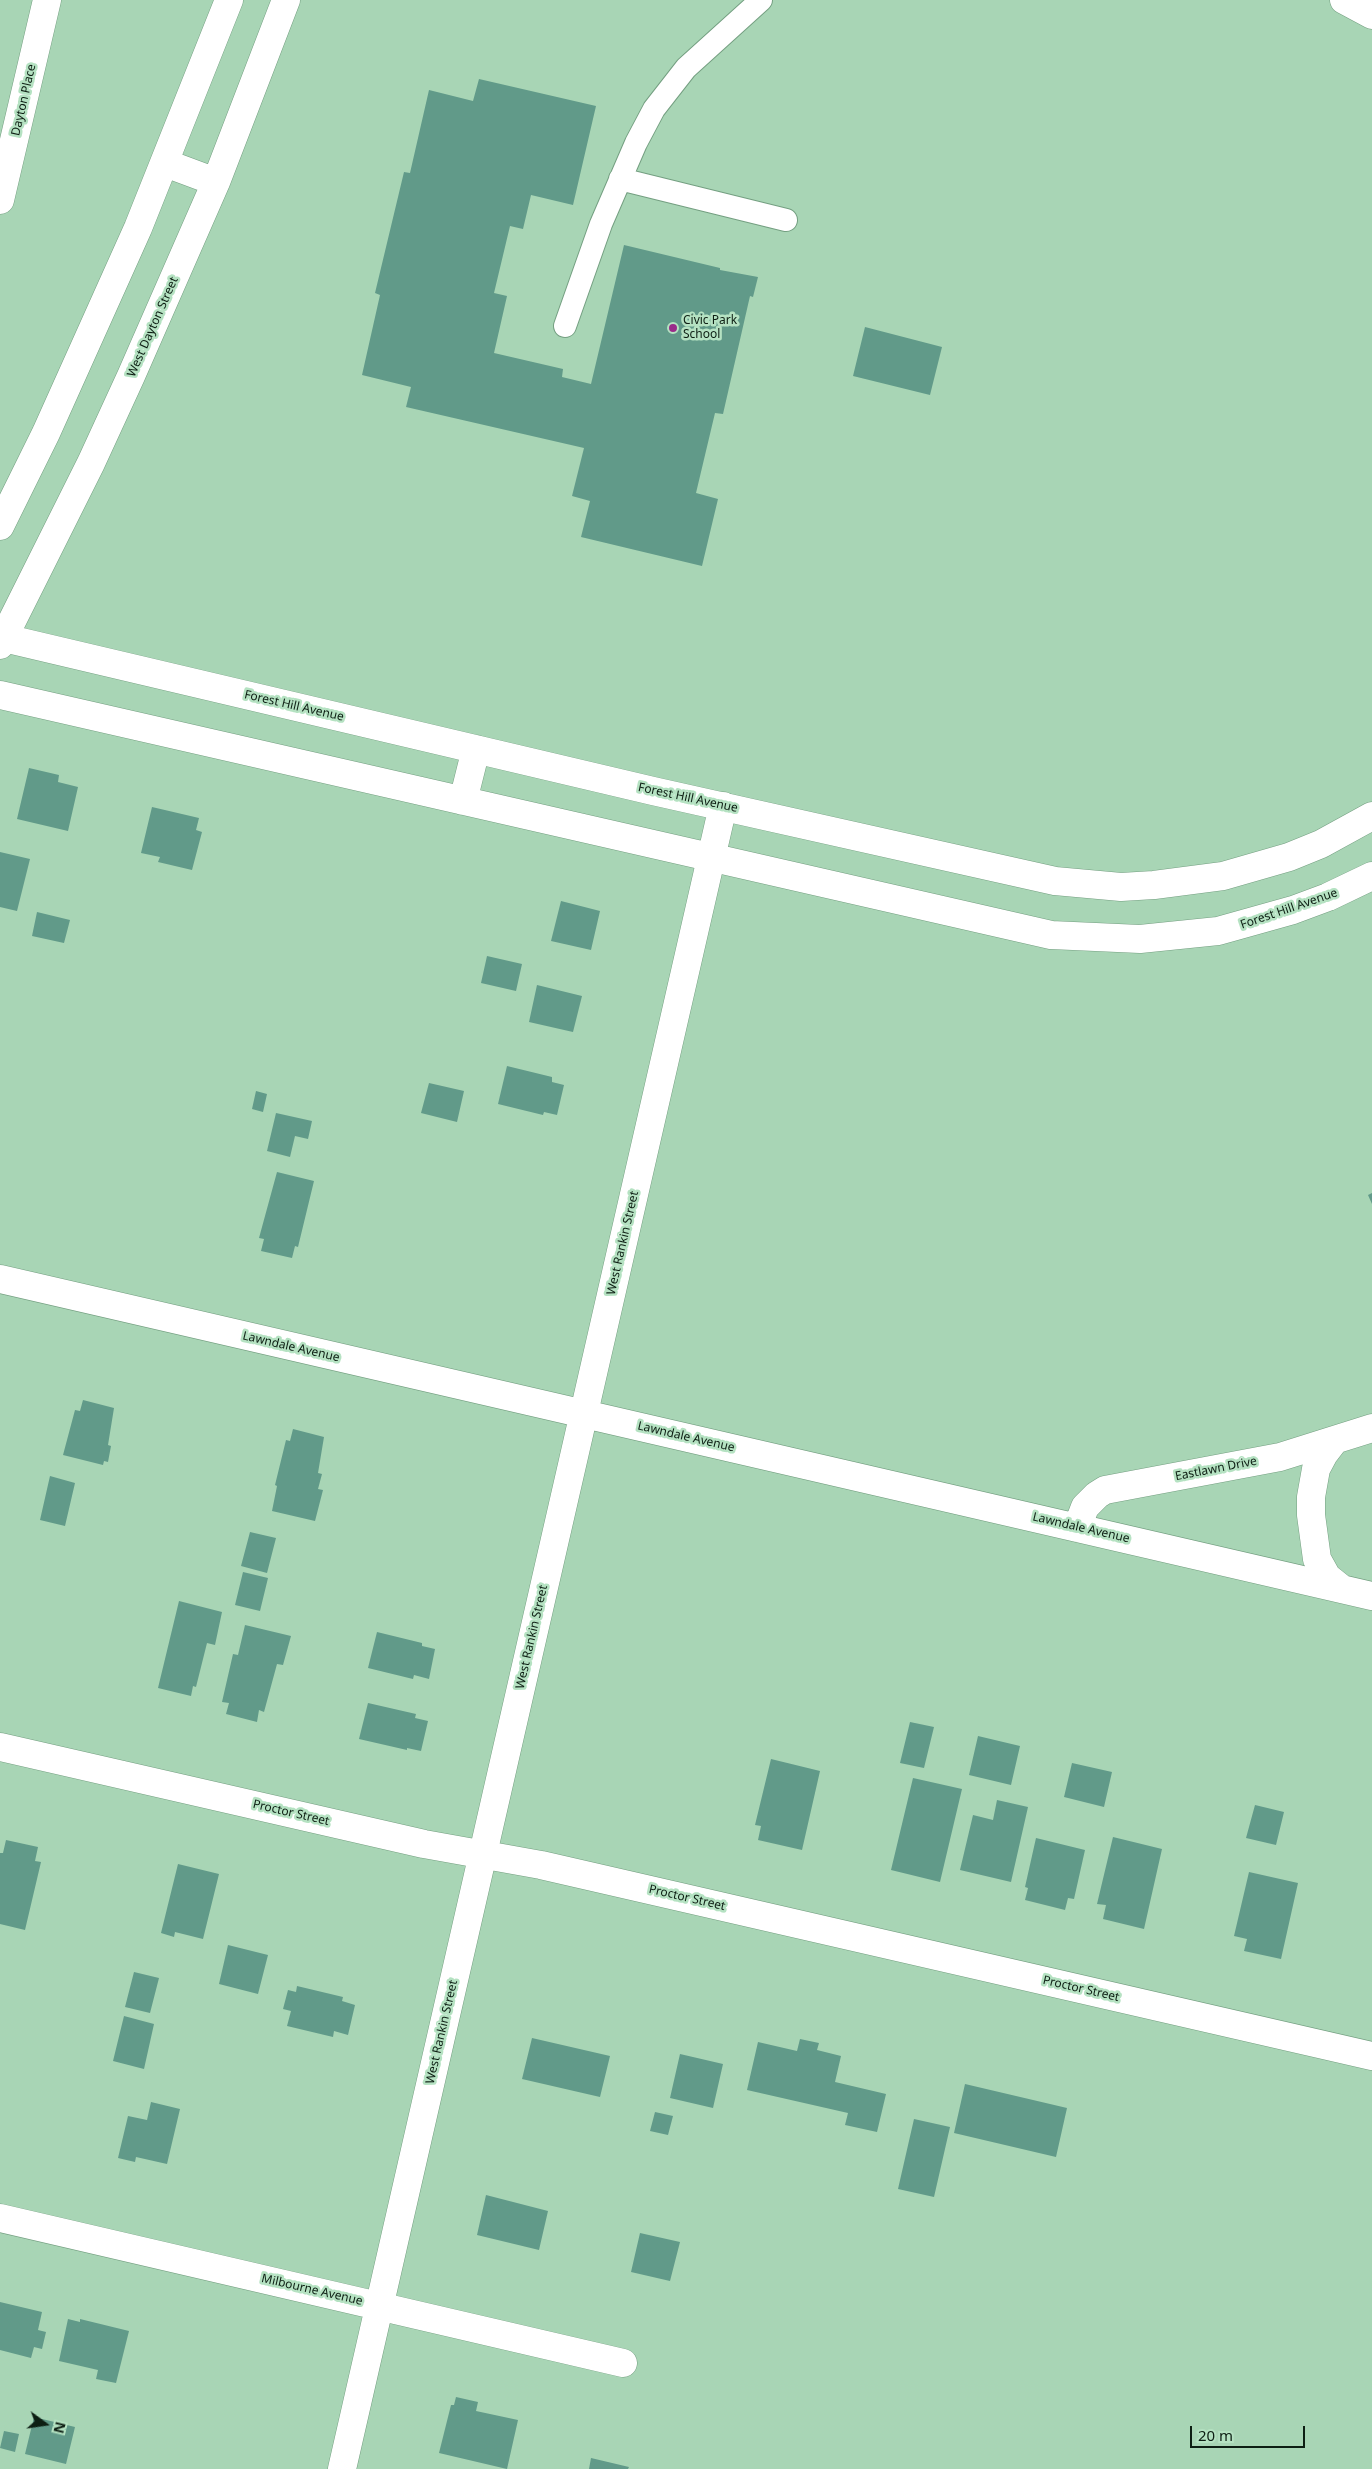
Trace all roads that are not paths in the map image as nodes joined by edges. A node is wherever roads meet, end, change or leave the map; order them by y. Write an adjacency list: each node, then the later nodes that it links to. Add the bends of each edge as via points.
1 (47, 0): 7 (street, Dayton Place)
2 (229, 0): 8 (street)
3 (286, 0): 10 (street, West Dayton Street)
4 (761, 0): 9 (lane, via 702,52 673,83 654,109)
5 (1344, 0): 6 (street)
6 (1372, 16)
7 (6, 147): 11 (street, Dayton Place)
8 (165, 163): 10 (street); 14 (street, via 73,374)
9 (620, 179): 12 (lane); 13 (lane, via 585,264)
10 (216, 182): 15 (street, West Dayton Street, via 112,418)
11 (0, 200)
12 (786, 220)
13 (565, 326)
14 (0, 526)
15 (1, 640): 17 (street, Forest Hill Avenue)
16 (0, 695): 18 (street, Forest Hill Avenue)
17 (476, 749): 18 (street); 19 (street, Forest Hill Avenue)
18 (463, 801): 21 (street, Forest Hill Avenue)
19 (723, 806): 20 (street, Forest Hill Avenue, via 1055,881 1121,886 1186,882 1254,869 1320,844); 21 (street, West Rankin Street)
20 (1372, 816)
21 (711, 858): 22 (street, Forest Hill Avenue, via 1031,932 1116,940 1195,934 1241,926 1328,897); 24 (street, West Rankin Street)
22 (1372, 876)
23 (0, 1279): 24 (street, Lawndale Avenue)
24 (584, 1414): 27 (street, Lawndale Avenue); 31 (street, West Rankin Street)
25 (1372, 1428): 26 (street, Eastlawn Drive)
26 (1334, 1441): 27 (street, Eastlawn Drive, via 1280,1457 1105,1490 1090,1500); 28 (street, via 1319,1460 1312,1490 1311,1515 1317,1559 1327,1577)
27 (1077, 1528): 28 (street, Lawndale Avenue)
28 (1342, 1589): 29 (street, Lawndale Avenue)
29 (1372, 1596)
30 (0, 1747): 31 (street, Proctor Street, via 424,1844)
31 (482, 1854): 32 (street, Proctor Street); 34 (street, West Rankin Street)
32 (1372, 2056)
33 (0, 2218): 34 (street, Milbourne Avenue)
34 (379, 2306): 35 (street, Milbourne Avenue); 36 (street, West Rankin Street)
35 (623, 2363)
36 (342, 2469)

